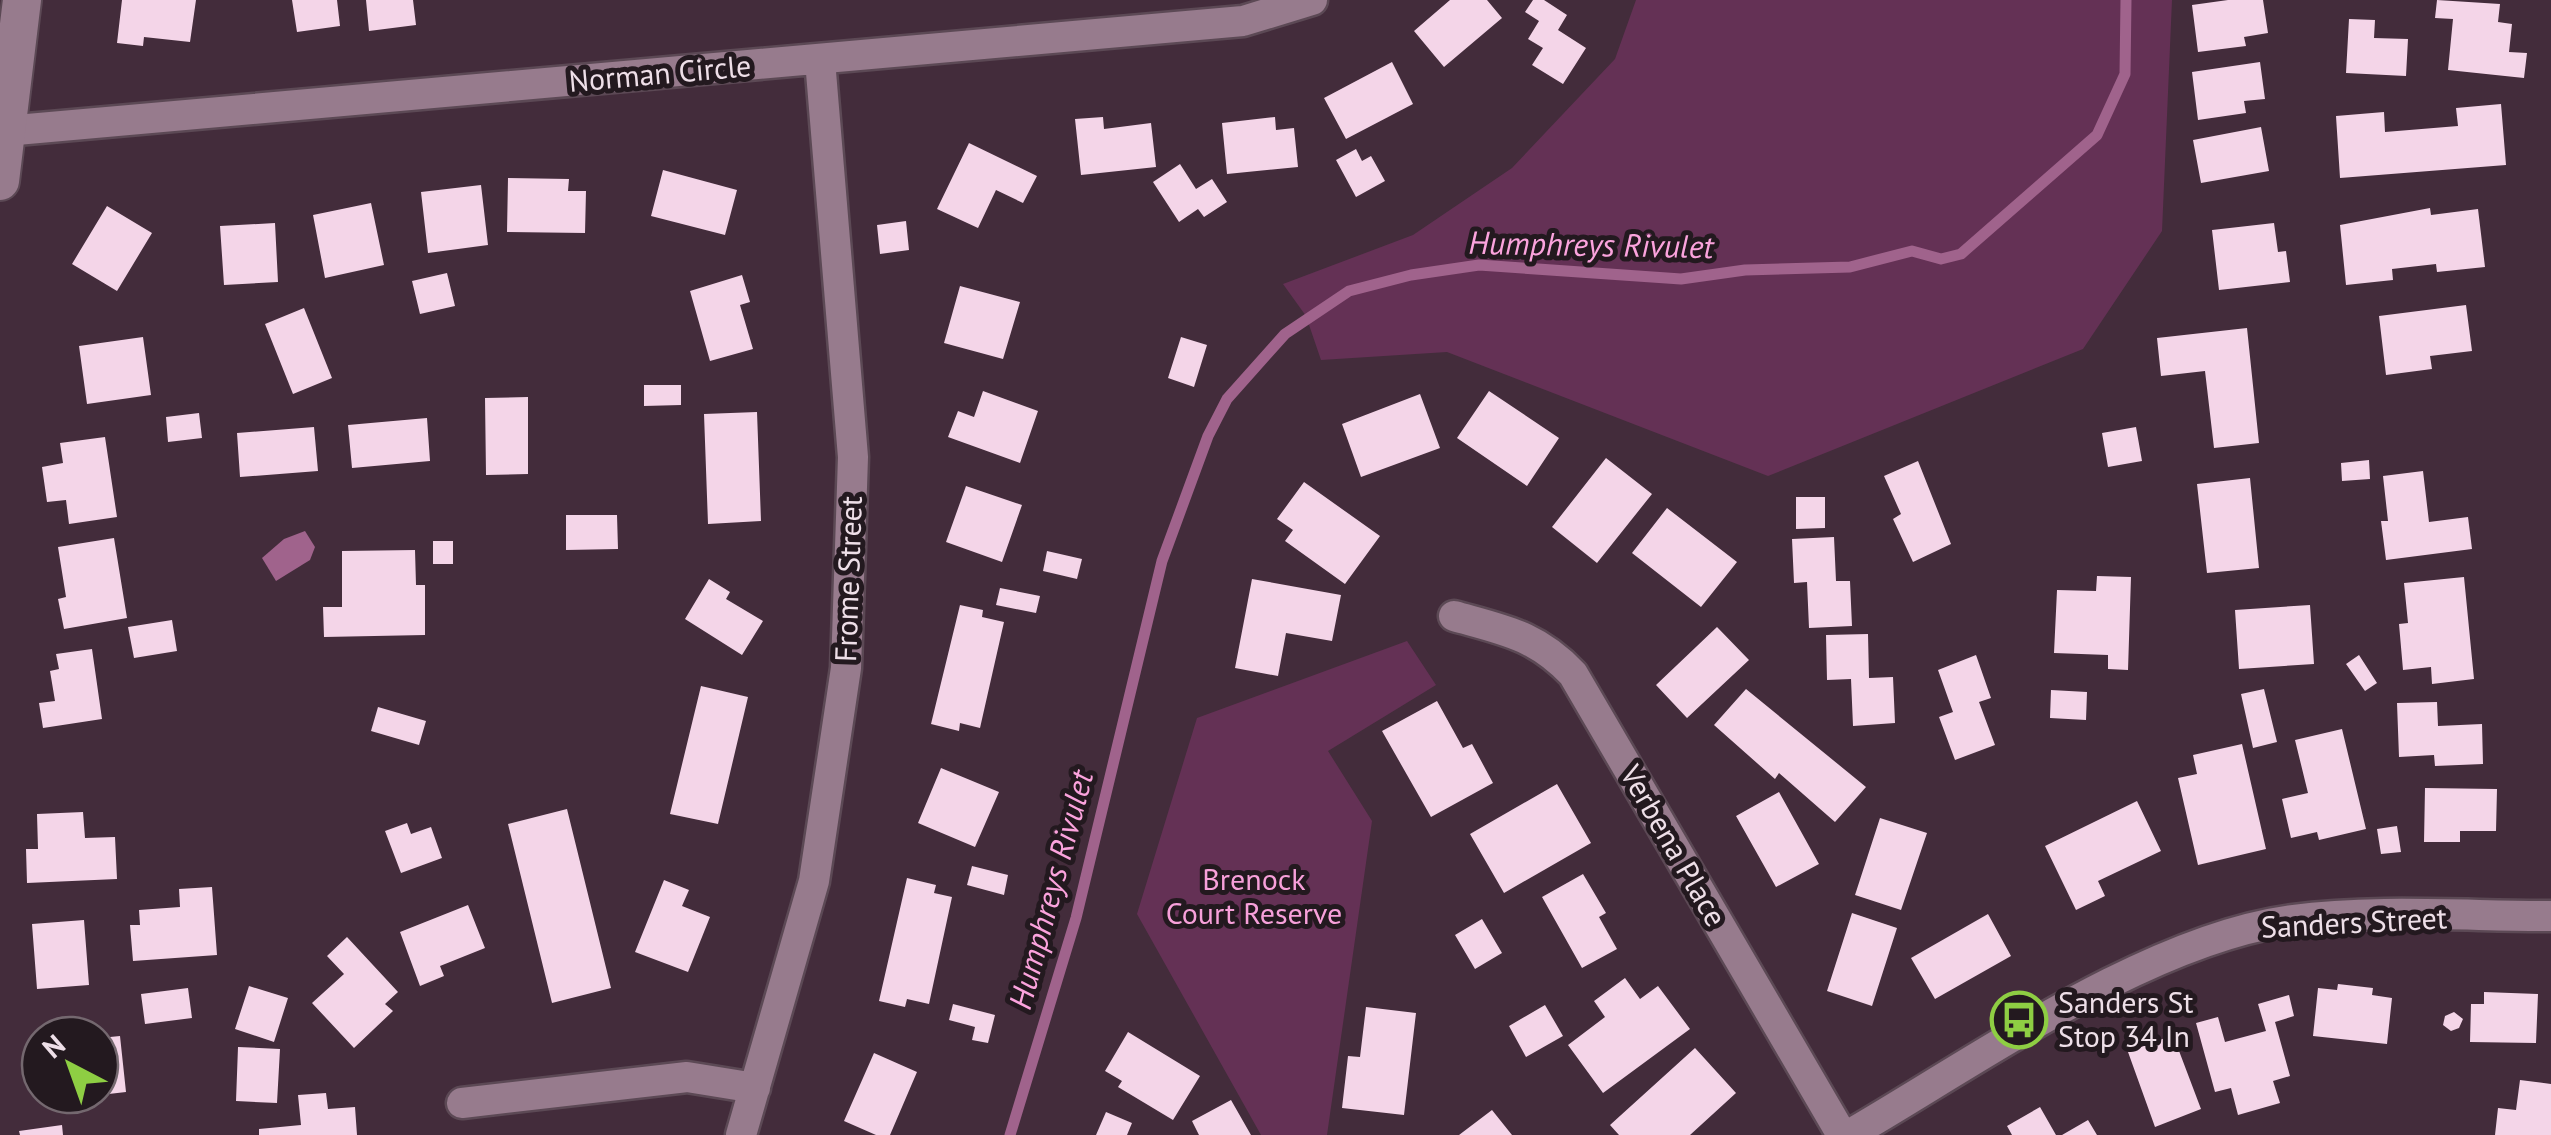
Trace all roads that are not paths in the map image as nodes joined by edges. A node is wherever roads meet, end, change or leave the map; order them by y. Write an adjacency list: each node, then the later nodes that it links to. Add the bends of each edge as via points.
1 (22, 0): 4 (street)
2 (1312, 0): 3 (street, Norman Circle, via 1243,20)
3 (820, 60): 5 (street, Norman Circle); 9 (street, Frome Street, via 853,457 846,668 814,882)
4 (6, 66): 5 (street)
5 (5, 132): 6 (street)
6 (0, 181)
7 (1454, 616): 12 (street, Verbena Place, via 1522,635 1550,650 1573,674)
8 (2551, 916): 12 (street, Sanders Street, via 2339,917 2245,929 2092,994)
9 (755, 1088): 10 (street, via 687,1078); 11 (street, Frome Street)
10 (462, 1103)
11 (741, 1135)
12 (1846, 1135)

